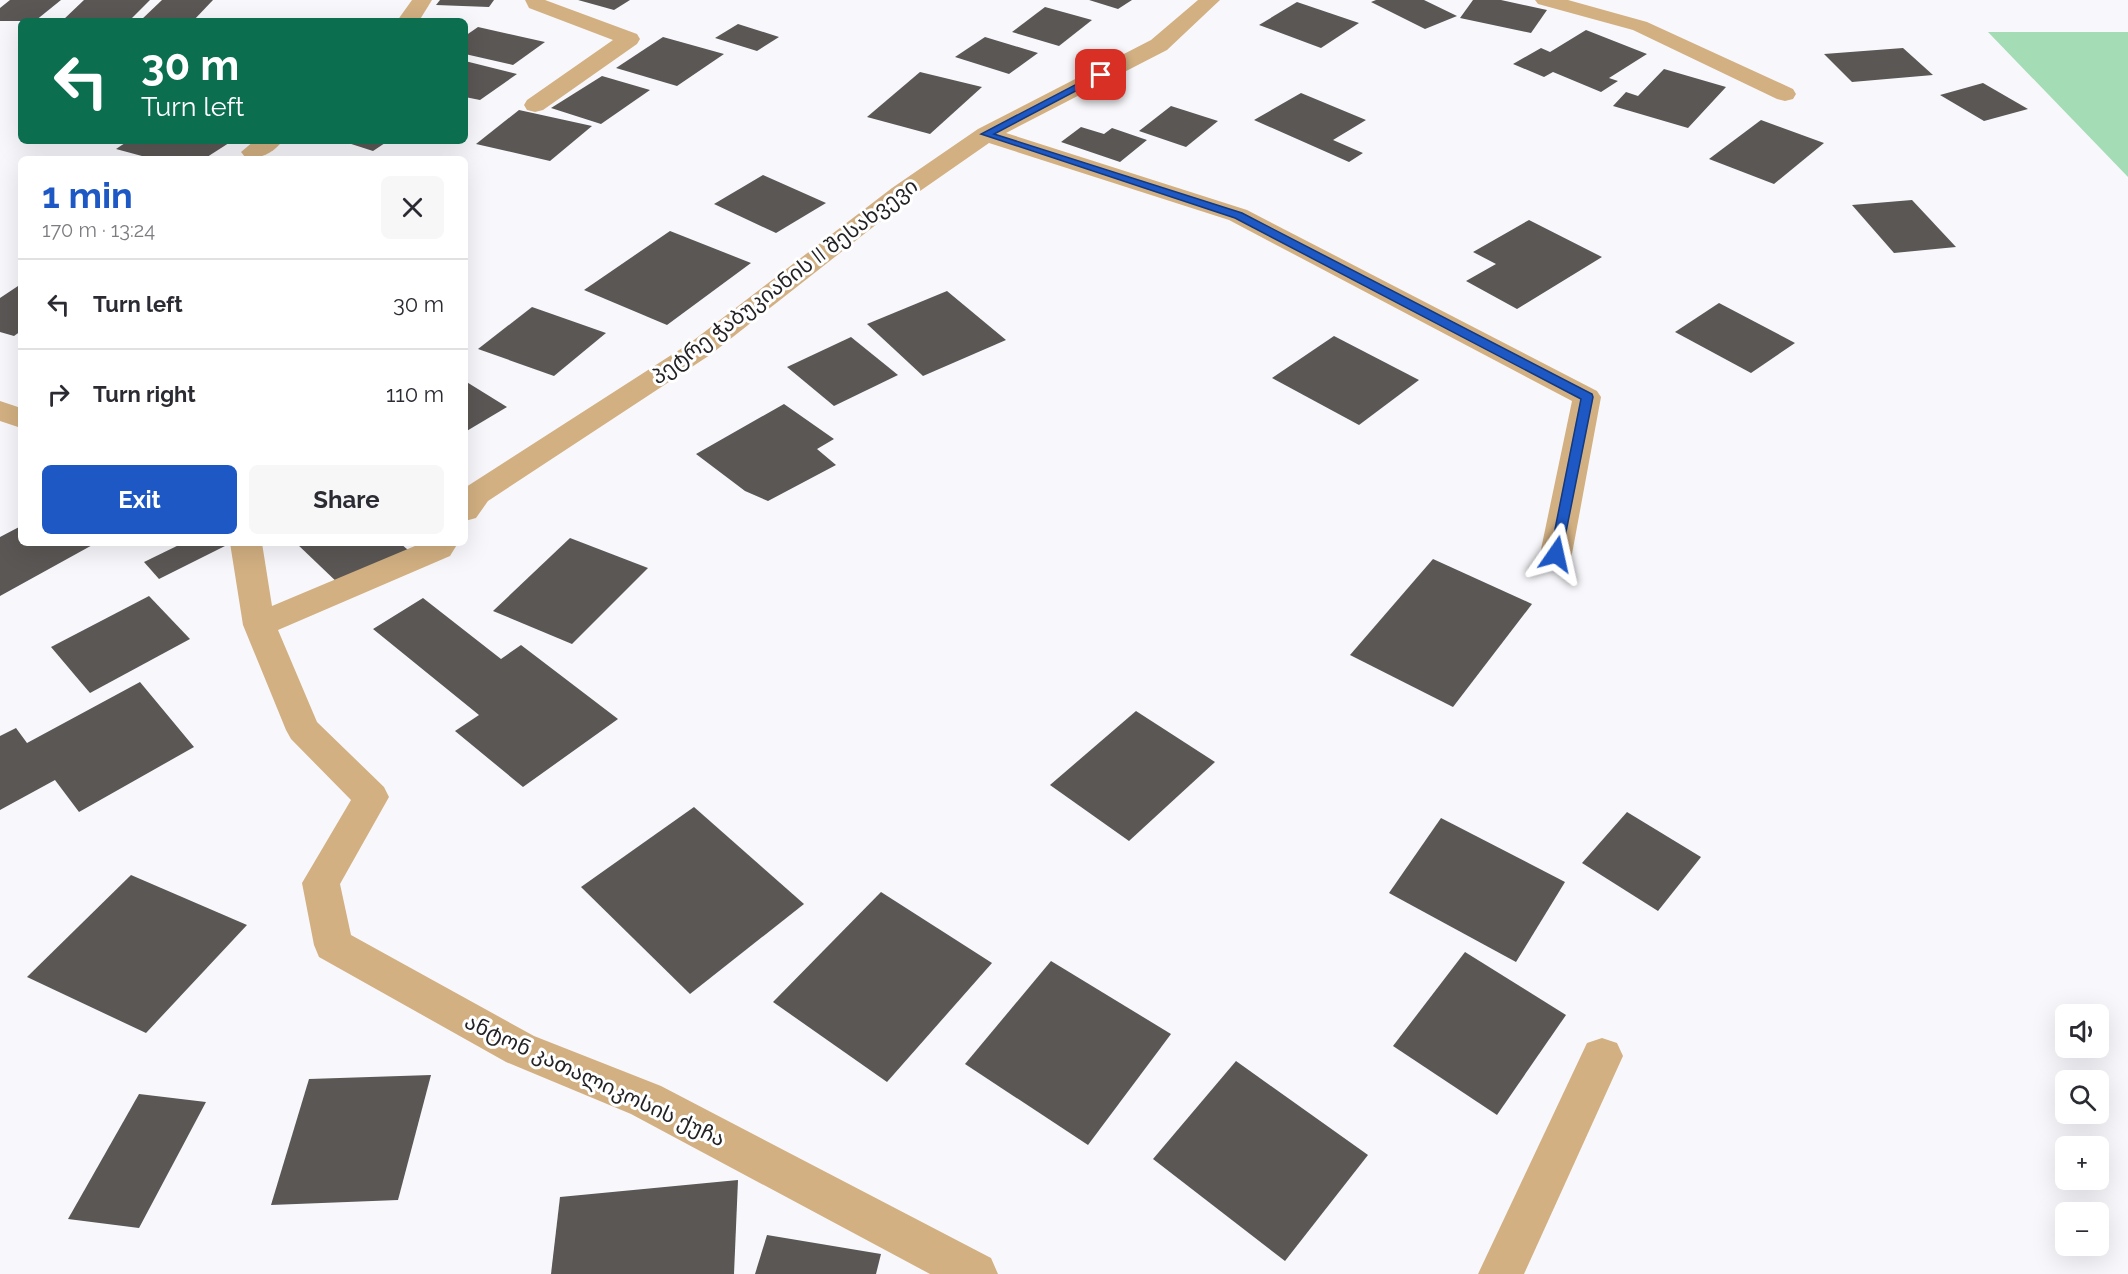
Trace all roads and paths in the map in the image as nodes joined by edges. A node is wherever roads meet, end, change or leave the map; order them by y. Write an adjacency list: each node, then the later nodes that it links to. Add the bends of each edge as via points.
1 (422, 0): 5 (street)
2 (535, 0): 7 (street, via 536,4 629,39)
3 (1210, 0): 8 (street, პეტრე ჭაბუკიანის II შესახვევი, via 1159,45)
4 (1545, 0): 6 (street, via 1640,26)
5 (410, 18)
6 (1785, 94)
7 (535, 105)
8 (986, 134): 11 (street, პეტრე ჭაბუკიანის II შესახვევი, via 699,349); 14 (street, via 1238,215 1587,397)
9 (0, 410): 10 (street)
10 (18, 418)
11 (469, 499)
12 (247, 546): 15 (street, ანტონ კათალიკოსის ქუჩა)
13 (440, 546): 15 (street)
14 (1556, 554)
15 (260, 625): 17 (street, ანტონ კათალიკოსის ქუჩა, via 303,730 371,797 321,883 333,945 520,1049 646,1100)
16 (1602, 1056): 18 (street)
17 (975, 1274)
18 (1501, 1274)

